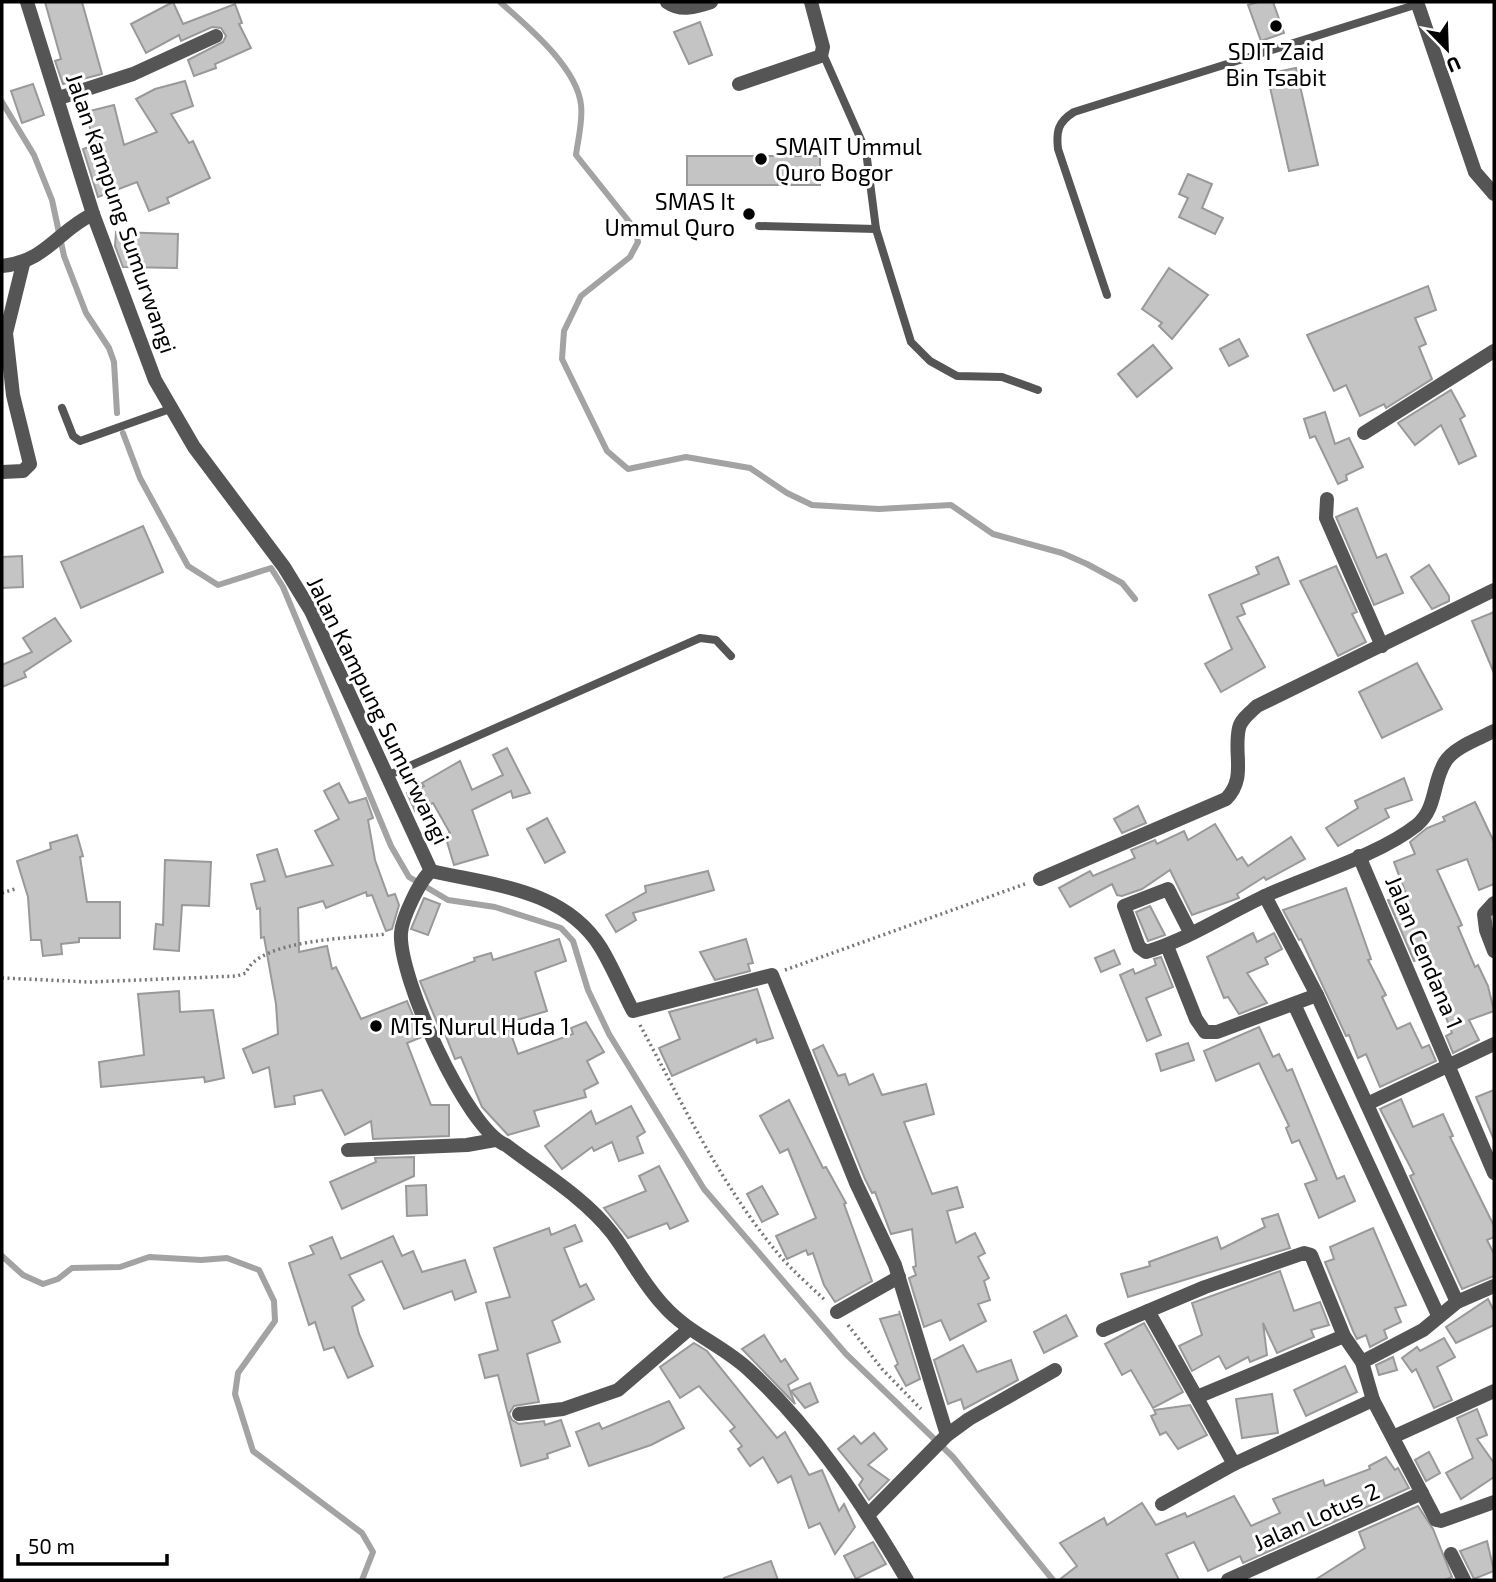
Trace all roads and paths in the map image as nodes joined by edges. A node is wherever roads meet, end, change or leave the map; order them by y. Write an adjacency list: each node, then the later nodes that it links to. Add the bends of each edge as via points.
1 (27, 2): 9 (street, Jalan Kampung Sumurwangi)
2 (667, 2): 3 (street, via 692,8)
3 (711, 2)
4 (811, 2): 7 (street)
5 (1418, 3): 10 (street, via 1475,172); 16 (lane, via 1066,117 1057,131 1058,149)
6 (216, 36): 9 (street, via 133,74)
7 (823, 54): 8 (street); 13 (lane, via 866,151)
8 (739, 83)
9 (59, 97): 11 (street, Jalan Kampung Sumurwangi)
10 (1494, 194)
11 (93, 214): 14 (street, via 70,225 60,240); 20 (street, Jalan Kampung Sumurwangi)
12 (759, 226): 13 (lane)
13 (876, 229): 18 (lane, via 905,328 919,352 957,376 1002,377)
14 (23, 264): 15 (street); 22 (street, via 6,334 13,396 30,464 23,471)
15 (2, 266)
16 (1107, 295)
17 (1494, 351): 21 (street)
18 (1038, 390)
19 (62, 408): 20 (lane, via 77,441)
20 (170, 409): 28 (street, Jalan Kampung Sumurwangi, via 298,588)
21 (1364, 433)
22 (2, 472)
23 (1326, 499): 25 (street, via 1325,518)
24 (1494, 590): 25 (street)
25 (1382, 646): 31 (street, via 1257,706 1246,716 1239,727 1238,781 1226,799)
26 (731, 656): 28 (lane, via 716,640 700,638)
27 (1494, 732): 29 (street, via 1461,748 1445,762 1431,807 1419,823)
28 (389, 775): 30 (street, Jalan Kampung Sumurwangi)
29 (1359, 856): 34 (street); 46 (street, Jalan Cendana 1)
30 (427, 874): 36 (street, Jalan Kampung Sumurwangi); 44 (street, via 535,894 563,908 600,947)
31 (1040, 879): 40 (path)
32 (15, 889): 33 (path)
33 (2, 893)
34 (1265, 896): 37 (street); 42 (street)
35 (1494, 903): 39 (street, via 1484,921)
36 (401, 933): 41 (path, via 292,945 271,951 237,976 89,982); 48 (street, Jalan Kampung Sumurwangi, via 408,979 418,1004 469,1108)
37 (1191, 934): 38 (street); 38 (street, via 1168,889 1126,903 1124,909 1142,950)
38 (1167, 946): 43 (street, via 1205,1032 1217,1032)
39 (1494, 951)
40 (772, 975): 44 (street); 53 (street)
41 (2, 978)
42 (1317, 995): 43 (street); 47 (street)
43 (1294, 1004): 51 (street)
44 (633, 1011): 57 (path, via 746,1210 781,1257)
45 (1494, 1044): 46 (street)
46 (1448, 1066): 47 (street); 52 (street, Jalan Cendana 1)
47 (1367, 1104): 50 (street)
48 (495, 1140): 49 (street); 59 (street, Jalan Kampung Sumurwangi, via 587,1207 611,1232 663,1306)
49 (348, 1150)
50 (1389, 1152): 51 (street); 55 (street)
51 (1367, 1161): 58 (street)
52 (1494, 1172)
53 (899, 1277): 57 (street); 69 (street)
54 (1494, 1286): 55 (street)
55 (1457, 1302): 58 (street)
56 (1148, 1311): 60 (street); 61 (street, via 1307,1254); 64 (street)
57 (837, 1312): 69 (path)
58 (1438, 1315): 62 (street, via 1423,1330)
59 (688, 1330): 67 (street, via 618,1390 563,1409); 74 (street, Jalan Kampung Sumurwangi, via 730,1352 761,1381 818,1443)
60 (1102, 1330)
61 (1344, 1336): 62 (street); 64 (street)
62 (1362, 1362): 66 (street)
63 (1055, 1370): 69 (street, via 969,1419)
64 (1197, 1396): 70 (street)
65 (1492, 1397): 68 (street)
66 (1373, 1401): 68 (street); 70 (street)
67 (519, 1414)
68 (1395, 1436): 71 (street)
69 (945, 1438): 74 (street)
70 (1234, 1464): 73 (street)
71 (1422, 1493): 72 (street, via 1436,1520 1441,1521); 77 (street, Jalan Lotus 2)
72 (1494, 1502)
73 (1162, 1504)
74 (869, 1514): 76 (street, Jalan Kampung Sumurwangi)
75 (1451, 1554): 78 (street)
76 (907, 1580)
77 (1228, 1580)
78 (1464, 1580)

